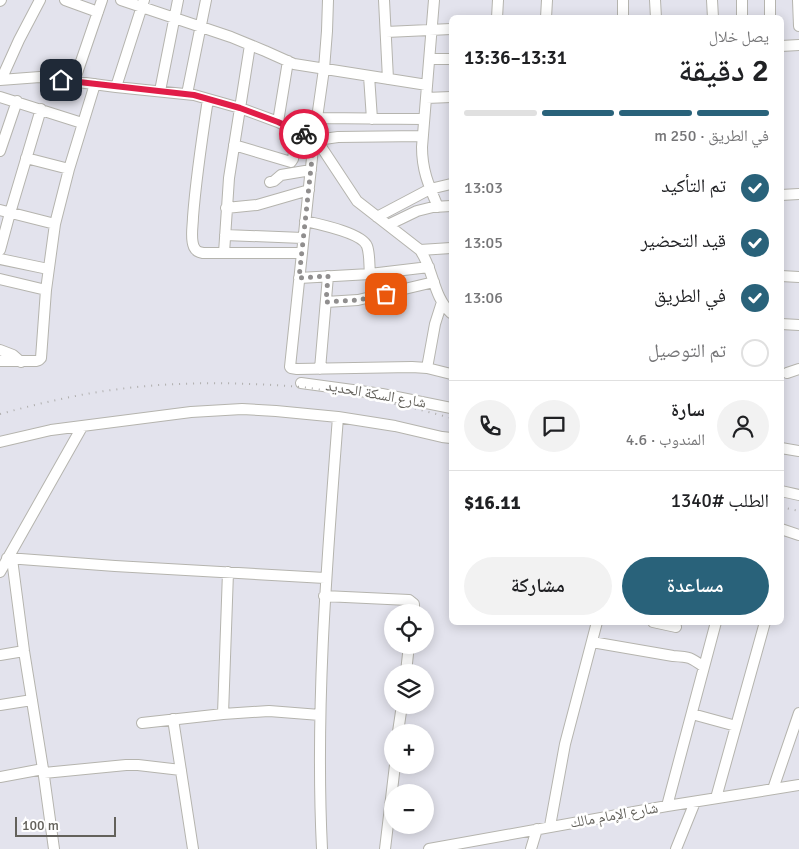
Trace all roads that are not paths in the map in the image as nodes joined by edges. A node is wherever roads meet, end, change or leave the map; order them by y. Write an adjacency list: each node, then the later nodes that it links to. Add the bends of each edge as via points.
1 (40, 0): 42 (street)
2 (65, 0): 19 (street)
3 (102, 0): 19 (street)
4 (121, 0): 18 (street)
5 (178, 0): 27 (street)
6 (206, 0): 28 (street)
7 (328, 0): 39 (street)
8 (384, 0): 32 (street)
9 (434, 0): 30 (street)
10 (498, 0): 20 (street)
11 (548, 0): 21 (street)
12 (624, 0): 22 (street)
13 (655, 0): 23 (street)
14 (712, 0): 24 (street)
15 (742, 0): 25 (street)
16 (770, 0): 26 (street)
17 (798, 0): 29 (street)
18 (143, 4): 27 (street); 46 (street)
19 (98, 12): 43 (street)
20 (497, 15)
21 (546, 15)
22 (623, 15)
23 (656, 15)
24 (713, 15)
25 (742, 15)
26 (770, 15)
27 (175, 18): 28 (street); 47 (street)
28 (200, 26): 34 (street); 48 (street)
29 (799, 26)
30 (432, 29): 31 (street); 32 (street); 36 (street)
31 (449, 29)
32 (386, 32): 41 (street)
33 (799, 44): 35 (street)
34 (250, 45): 38 (street); 54 (street)
35 (784, 46)
36 (430, 59): 37 (street); 45 (street)
37 (449, 59)
38 (288, 61): 39 (street); 59 (street)
39 (324, 69): 40 (street); 56 (street)
40 (370, 76): 41 (street); 57 (street)
41 (388, 79): 45 (street)
42 (0, 80): 43 (street, via 40,77)
43 (74, 82): 44 (street)
44 (95, 84): 46 (street); 60 (street)
45 (428, 85): 52 (street)
46 (116, 87): 47 (street)
47 (160, 91): 48 (street)
48 (187, 94): 51 (street)
49 (0, 96): 53 (street)
50 (449, 97): 52 (street)
51 (208, 98): 54 (street); 88 (street, via 192,242 198,252)
52 (426, 98): 58 (street)
53 (17, 101): 55 (street); 64 (street)
54 (240, 108): 59 (street); 65 (street)
55 (41, 109): 60 (street); 66 (street)
56 (318, 118): 57 (street); 63 (street)
57 (372, 119): 58 (street)
58 (424, 119): 62 (street)
59 (278, 122): 61 (street)
60 (82, 123): 67 (street)
61 (297, 130): 63 (street); 65 (street, via 291,162)
62 (422, 136): 63 (street, via 338,137); 71 (street, via 423,169)
63 (315, 141): 68 (street); 79 (street, via 353,196)
64 (1, 145)
65 (234, 145): 77 (street)
66 (26, 158): 67 (street); 78 (street)
67 (69, 169): 81 (street)
68 (311, 170): 69 (street, via 284,174); 72 (street)
69 (270, 182)
70 (449, 184): 71 (street)
71 (430, 189): 76 (street); 79 (street)
72 (309, 190): 77 (street, via 257,205); 80 (street)
73 (799, 194): 74 (street)
74 (784, 195)
75 (449, 206): 76 (street)
76 (438, 207): 82 (street, via 417,211)
77 (226, 208): 83 (street)
78 (5, 211): 81 (street); 86 (street)
79 (377, 217): 82 (street)
80 (305, 221): 84 (street); 93 (street, via 332,227 363,241 367,246)
81 (55, 224): 92 (street)
82 (388, 225): 87 (street)
83 (224, 235): 84 (street); 88 (street)
84 (304, 238): 89 (street)
85 (449, 248): 87 (street)
86 (0, 250)
87 (420, 250): 91 (street)
88 (224, 253): 89 (street)
89 (302, 253): 97 (street)
90 (0, 259): 92 (street)
91 (430, 267): 93 (street); 99 (street)
92 (48, 269): 100 (street)
93 (370, 274): 94 (street)
94 (328, 276): 97 (street); 101 (street)
95 (784, 276): 96 (street)
96 (799, 277)
97 (299, 278): 110 (street, via 290,367)
98 (0, 279): 100 (street)
99 (434, 282): 101 (street, via 358,300); 102 (street)
100 (46, 290): 108 (street, via 41,358 36,362)
101 (326, 302): 110 (street)
102 (442, 302): 103 (street); 109 (street)
103 (449, 311)
104 (784, 324): 105 (street)
105 (799, 325)
106 (0, 350): 108 (street)
107 (0, 361): 108 (street)
108 (21, 362)
109 (427, 368): 110 (street); 113 (street)
110 (320, 369)
111 (799, 369): 112 (street)
112 (787, 373)
113 (449, 374)
114 (301, 383): 115 (street, شارع السكة الحديد)
115 (449, 408)
116 (338, 417): 117 (street, via 225,410); 118 (street); 129 (street)
117 (82, 427): 119 (street, via 45,431); 126 (street)
118 (449, 438)
119 (0, 442)
120 (784, 448): 121 (street)
121 (799, 451)
122 (784, 492): 123 (street)
123 (799, 495)
124 (784, 530): 125 (street)
125 (799, 535)
126 (10, 558): 127 (street); 128 (street); 138 (street)
127 (0, 572)
128 (228, 572): 129 (street); 144 (street)
129 (325, 578): 130 (street)
130 (324, 596): 131 (street, via 409,600); 146 (street)
131 (414, 604)
132 (596, 625): 137 (street)
133 (667, 625): 136 (street)
134 (715, 625): 140 (street)
135 (763, 625): 149 (street)
136 (676, 627)
137 (592, 642): 140 (street, via 688,657); 159 (street, via 565,744)
138 (24, 651): 139 (street); 141 (street)
139 (0, 655)
140 (704, 666): 145 (street)
141 (32, 700): 142 (street); 151 (street)
142 (0, 705)
143 (799, 713): 155 (street)
144 (223, 714): 146 (street, via 269,711); 147 (street)
145 (692, 714): 149 (street); 158 (street)
146 (320, 715): 164 (street)
147 (173, 719): 148 (street); 150 (street)
148 (142, 723)
149 (736, 726): 156 (street)
150 (180, 770): 151 (street, via 126,764); 163 (street)
151 (43, 771): 153 (street); 162 (street)
152 (393, 774): 165 (street)
153 (0, 777)
154 (799, 786): 155 (street, شارع الإمام مالك)
155 (773, 789): 156 (street, شارع الإمام مالك)
156 (716, 798): 157 (street, شارع الإمام مالك)
157 (695, 802): 158 (street, شارع الإمام مالك); 167 (street)
158 (667, 806): 159 (street, شارع الإمام مالك)
159 (550, 826): 160 (street, شارع الإمام مالك)
160 (537, 829): 161 (street, شارع الإمام مالك); 166 (street)
161 (435, 848)
162 (54, 849)
163 (193, 849)
164 (322, 849)
165 (385, 849)
166 (531, 849)
167 (676, 849)

